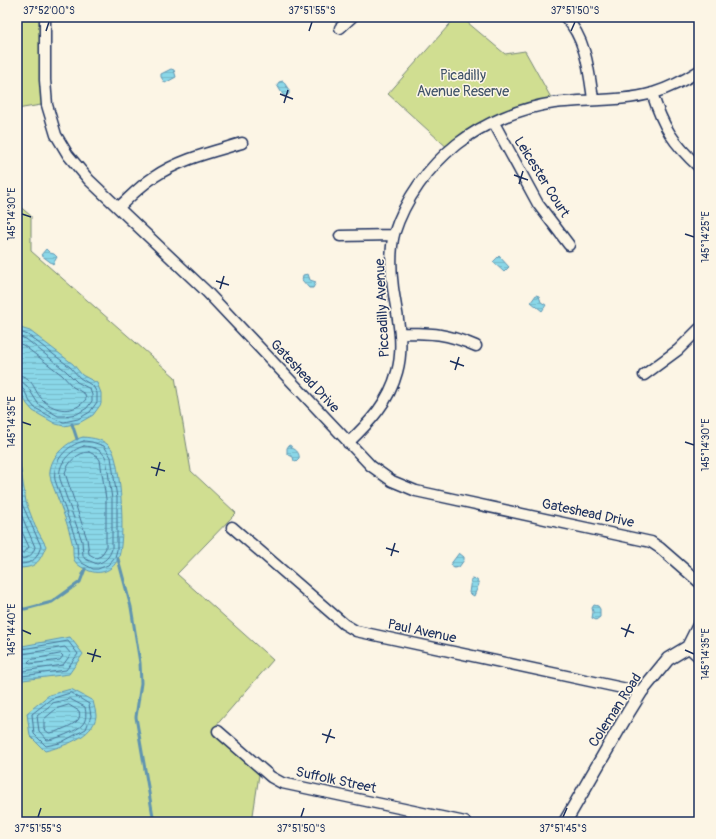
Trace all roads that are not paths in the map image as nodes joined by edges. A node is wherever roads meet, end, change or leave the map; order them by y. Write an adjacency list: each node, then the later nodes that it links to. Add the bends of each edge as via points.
1 (45, 17): 11 (street, Gateshead Drive, via 46,98 56,135 78,169)
2 (352, 17): 4 (street)
3 (565, 17): 7 (street, via 576,31 582,45)
4 (340, 28)
5 (699, 71): 6 (street, Piccadilly Avenue)
6 (652, 93): 7 (street, Piccadilly Avenue); 10 (street, via 659,114 673,140)
7 (593, 99): 8 (street, Piccadilly Avenue, via 539,106)
8 (494, 123): 12 (street, Piccadilly Avenue, via 443,156 408,201); 14 (street, Leicester Court, via 538,204)
9 (242, 142): 11 (street, via 173,165 145,183)
10 (699, 167)
11 (119, 207): 19 (street, Gateshead Drive, via 207,292)
12 (394, 235): 13 (street); 16 (street, Piccadilly Avenue, via 393,287)
13 (340, 236)
14 (569, 245)
15 (699, 330): 18 (street, via 678,350)
16 (400, 333): 17 (street, via 439,334 458,338); 19 (street, Piccadilly Avenue, via 398,370 391,391 376,415)
17 (476, 346)
18 (644, 375)
19 (348, 443): 21 (street, Gateshead Drive, via 380,473 404,487 645,540 660,548)
20 (232, 527): 25 (street, Paul Avenue, via 344,624 356,631)
21 (699, 582)
22 (699, 625): 23 (street)
23 (688, 647): 24 (street); 25 (street, Coleman Road, via 668,659)
24 (699, 657)
25 (641, 692): 28 (street, Coleman Road)
26 (218, 731): 27 (street, Suffolk Street, via 271,777 282,783)
27 (465, 822)
28 (565, 822)

